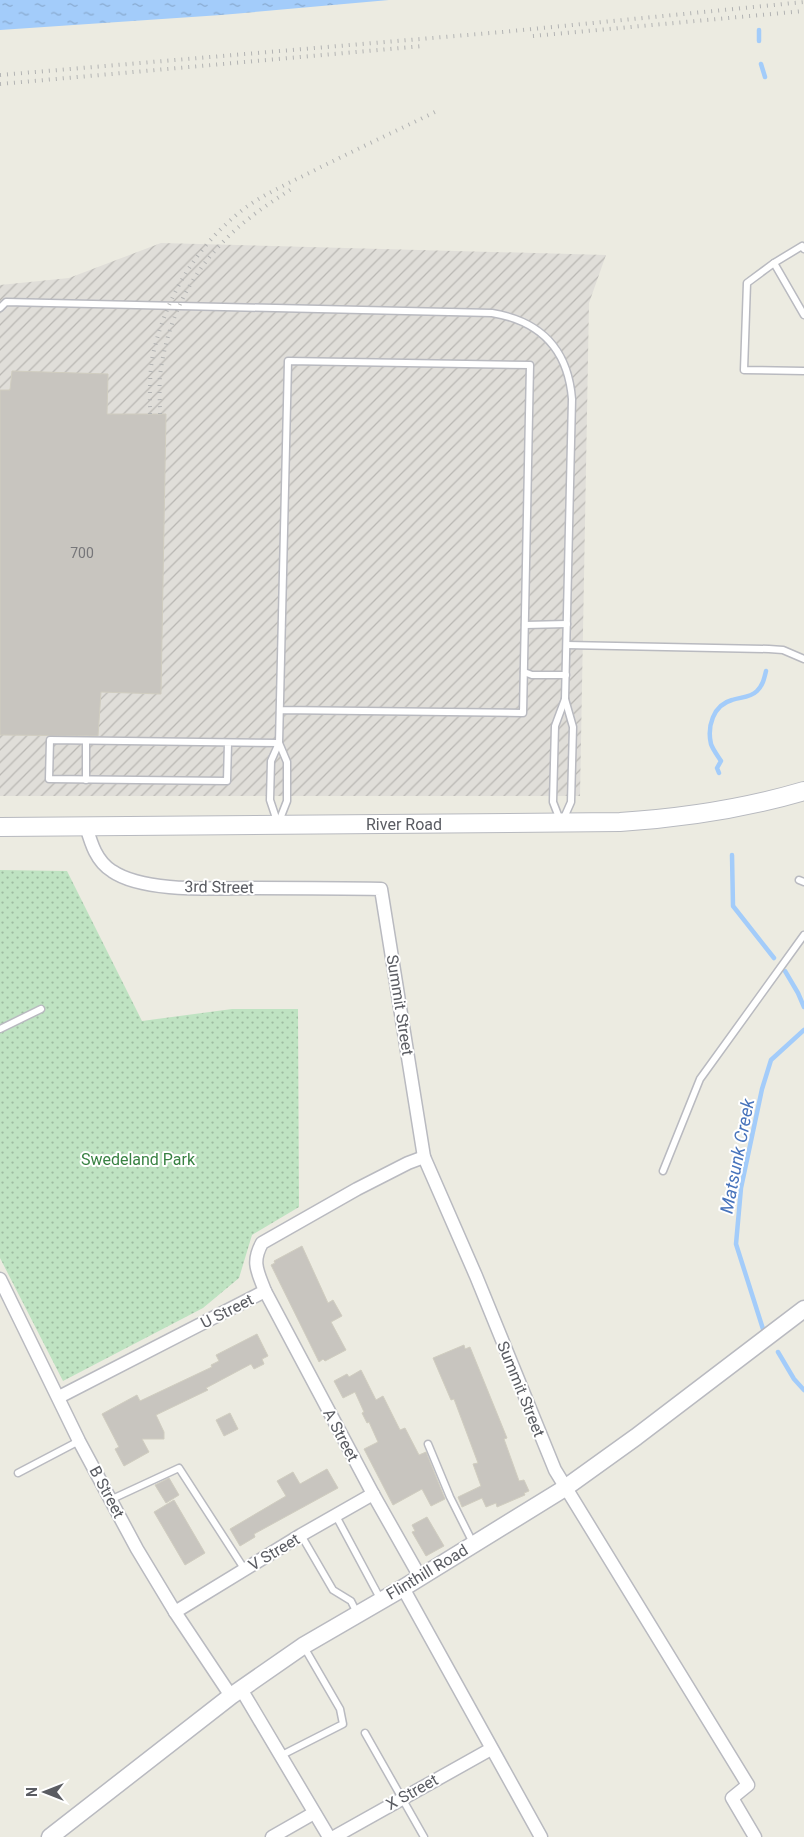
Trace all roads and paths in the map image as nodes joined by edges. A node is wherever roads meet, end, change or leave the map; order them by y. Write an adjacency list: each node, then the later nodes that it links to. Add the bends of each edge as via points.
1 (803, 247): 2 (lane)
2 (774, 263): 4 (lane); 5 (lane, via 747,283 744,370)
3 (0, 308): 6 (lane, via 6,302 492,313 522,321 555,347 571,384)
4 (804, 315)
5 (804, 371)
6 (567, 624): 7 (lane); 8 (lane)
7 (525, 625): 10 (lane); 13 (lane, via 530,365 288,361)
8 (566, 645): 9 (lane, via 769,649 783,650); 11 (lane)
9 (804, 658)
10 (524, 672): 11 (lane); 13 (lane, via 523,713)
11 (566, 675): 12 (lane)
12 (565, 699): 21 (lane, via 573,727 571,802); 21 (lane, via 555,726 554,802)
13 (280, 710): 16 (lane)
14 (86, 741): 15 (lane); 17 (lane); 17 (lane, via 50,740 49,779)
15 (228, 743): 16 (lane); 17 (lane, via 228,781)
16 (279, 743): 22 (lane, via 271,761 270,800); 22 (lane, via 287,762 287,800)
17 (86, 780)
18 (804, 791): 19 (main road, River Road)
19 (780, 798): 20 (main road); 21 (main road, River Road, via 684,817)
20 (804, 801)
21 (562, 824): 22 (main road, River Road)
22 (278, 825): 23 (main road, River Road)
23 (86, 826): 24 (main road, River Road); 25 (street, 3rd Street, via 96,853 106,867 137,882 196,887)
24 (0, 827)
25 (382, 889): 29 (street, Summit Street)
26 (804, 935): 30 (lane, via 700,1079)
27 (41, 1009): 28 (lane)
28 (0, 1029)
29 (424, 1157): 32 (street, U Street, via 357,1189 262,1243 255,1266); 38 (street, Summit Street)
30 (663, 1170)
31 (0, 1279): 34 (street, B Street)
32 (265, 1291): 34 (street, U Street); 39 (street, A Street)
33 (804, 1309): 38 (street, Flinthill Road)
34 (60, 1397): 35 (street, B Street)
35 (79, 1441): 37 (lane); 40 (street, B Street)
36 (428, 1444): 43 (lane)
37 (18, 1473)
38 (565, 1488): 43 (street, Flinthill Road); 63 (street, Summit Street, via 748,1785 732,1798)
39 (373, 1494): 41 (street, V Street); 45 (street, A Street)
40 (110, 1500): 44 (lane, via 179,1468); 48 (street, B Street)
41 (336, 1516): 42 (street, V Street); 47 (lane)
42 (301, 1535): 44 (street, V Street); 49 (lane, via 333,1590 351,1601)
43 (474, 1544): 45 (street, Flinthill Road)
44 (245, 1570): 48 (street, V Street)
45 (420, 1577): 46 (street, Flinthill Road)
46 (402, 1588): 47 (street, Flinthill Road); 53 (street)
47 (382, 1600): 49 (street, Flinthill Road)
48 (175, 1612): 51 (street, B Street)
49 (357, 1614): 50 (street, Flinthill Road)
50 (303, 1646): 51 (street, Flinthill Road); 54 (lane, via 340,1709 343,1724)
51 (236, 1692): 54 (street, B Street); 57 (street, Flinthill Road)
52 (365, 1733): 55 (lane)
53 (491, 1749): 55 (street, X Street); 62 (street)
54 (282, 1755): 56 (street, B Street)
55 (402, 1798): 60 (street, X Street); 61 (lane)
56 (314, 1813): 58 (street); 59 (street, B Street)
57 (56, 1835)
58 (272, 1837)
59 (329, 1837)
60 (334, 1837)
61 (424, 1837)
62 (541, 1837)
63 (755, 1837)

